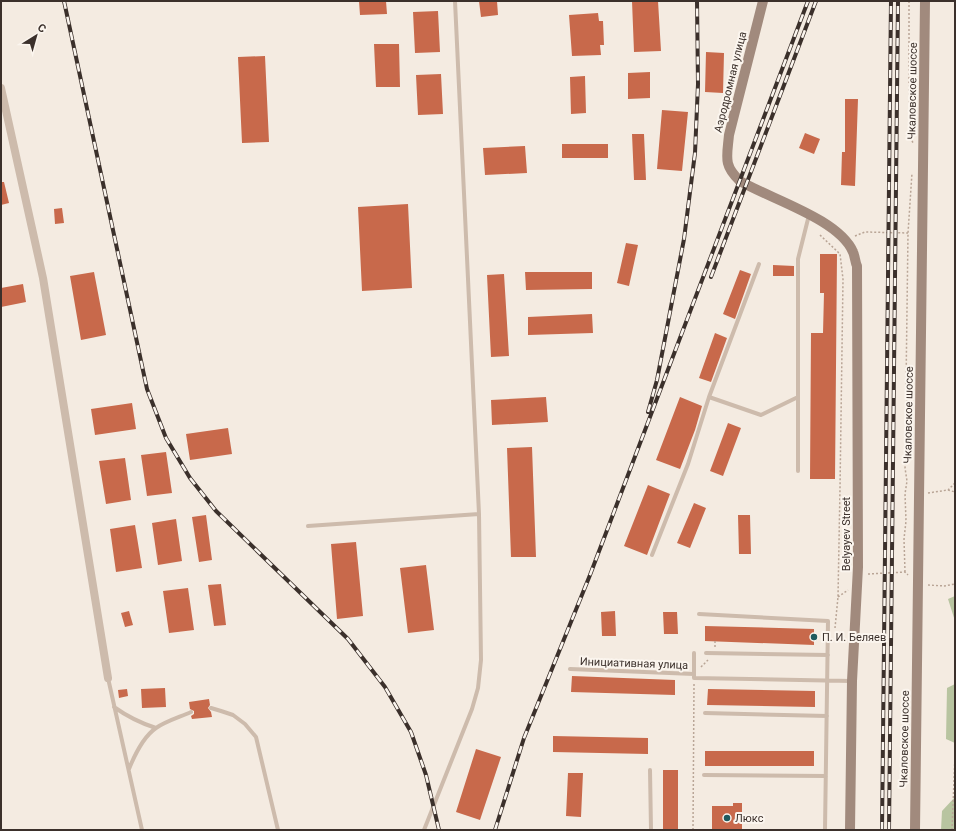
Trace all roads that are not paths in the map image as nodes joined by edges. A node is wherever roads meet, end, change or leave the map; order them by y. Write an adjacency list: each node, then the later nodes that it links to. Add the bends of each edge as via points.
1 (455, 1): 10 (lane)
2 (764, 1): 5 (street, Аэродромная улица, via 728,135 728,166 731,173 746,185)
3 (925, 1): 38 (street, Чкаловское шоссе)
4 (1, 88): 19 (street, via 43,278)
5 (809, 215): 8 (lane, via 798,259); 21 (street, Belyayev Street, via 828,225 845,240 853,251 857,266 858,582)
6 (759, 264): 7 (lane)
7 (709, 397): 8 (lane, via 761,415); 12 (lane, via 688,464)
8 (798, 397): 9 (lane)
9 (798, 471)
10 (479, 514): 11 (lane); 34 (lane, via 482,646 480,675 472,709)
11 (308, 526)
12 (652, 555)
13 (699, 614): 16 (lane, via 828,621)
14 (706, 652): 16 (lane)
15 (694, 653): 18 (lane)
16 (828, 655): 20 (lane)
17 (570, 670): 18 (lane, Инициативная улица)
18 (694, 676): 20 (lane, Инициативная улица)
19 (108, 678): 22 (lane)
20 (827, 681): 21 (lane, Инициативная улица); 26 (lane)
21 (852, 681): 37 (street, Belyayev Street)
22 (114, 707): 27 (lane, via 141,723); 28 (lane)
23 (211, 708): 33 (lane, via 232,715 245,724 256,737)
24 (191, 712): 27 (lane)
25 (705, 713): 26 (lane)
26 (827, 716): 31 (lane)
27 (156, 728): 28 (lane, via 144,740)
28 (129, 770): 32 (lane)
29 (650, 770): 35 (lane)
30 (704, 775): 31 (lane)
31 (826, 776): 36 (lane)
32 (142, 830)
33 (278, 830)
34 (424, 830)
35 (650, 830)
36 (825, 830)
37 (850, 830)
38 (915, 830)

